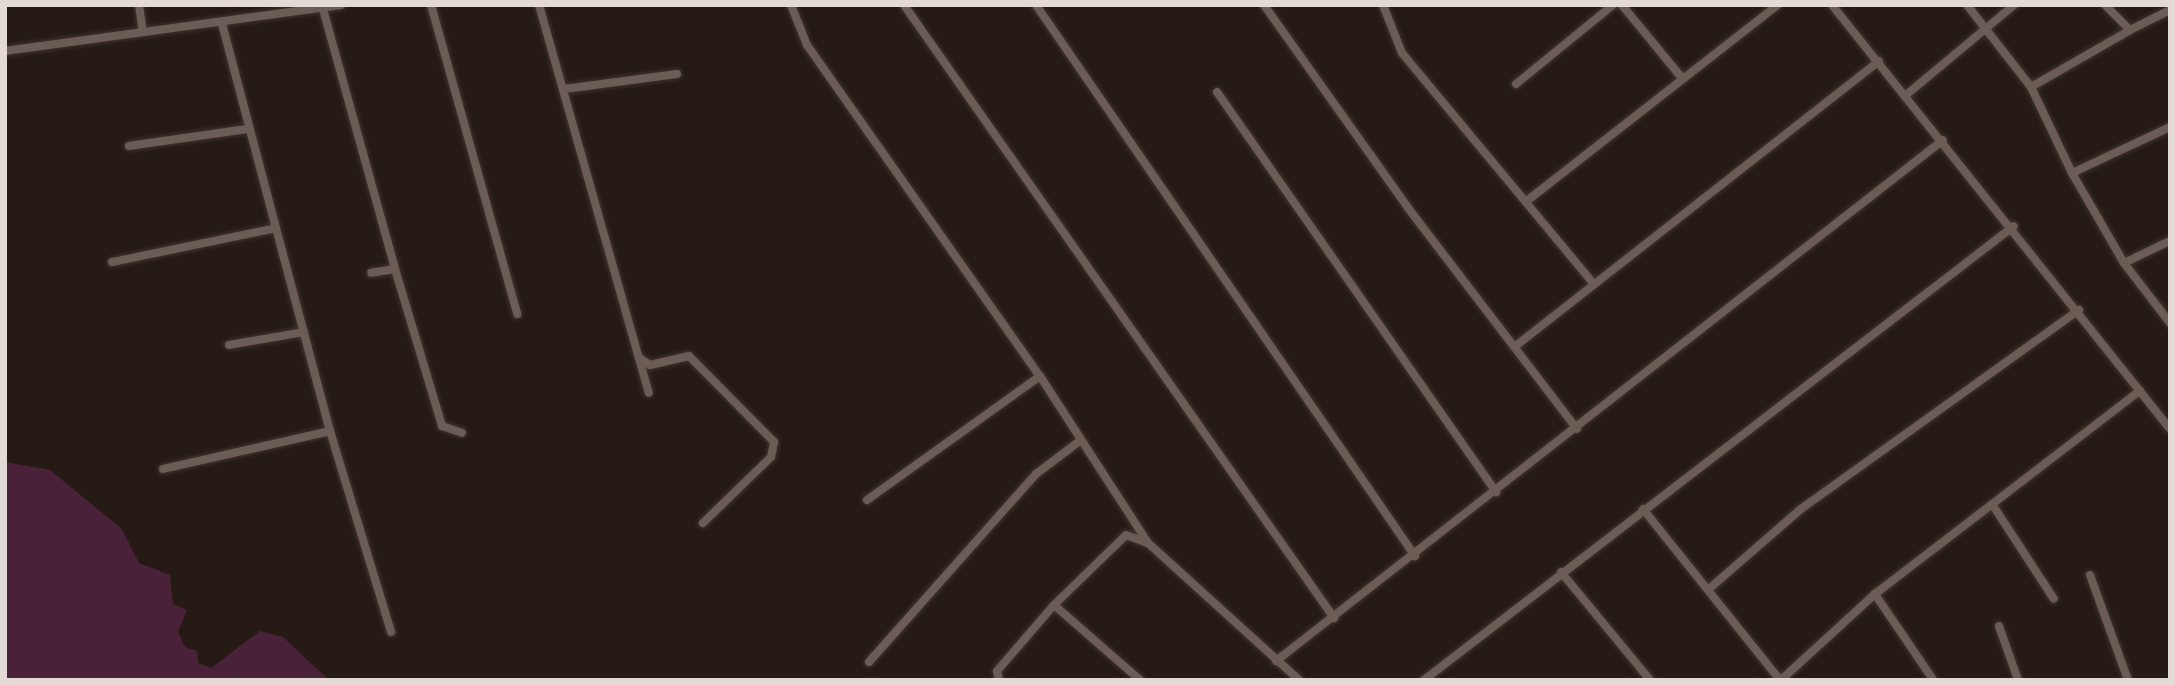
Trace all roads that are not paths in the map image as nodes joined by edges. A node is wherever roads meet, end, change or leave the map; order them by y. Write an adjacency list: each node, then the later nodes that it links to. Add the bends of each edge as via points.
1 (139, 5): 22 (street)
2 (341, 5): 17 (street)
3 (431, 5): 47 (street)
4 (539, 5): 29 (street)
5 (791, 5): 53 (street, via 807,45)
6 (904, 5): 75 (street)
7 (1036, 5): 68 (street)
8 (1264, 5): 51 (street, via 1408,208)
9 (1383, 5): 37 (street, via 1402,53)
10 (1613, 5): 27 (street)
11 (1622, 5): 26 (street)
12 (1779, 5): 26 (street)
13 (1832, 5): 24 (street)
14 (1967, 5): 20 (street)
15 (2014, 5): 20 (street)
16 (2105, 5): 21 (street)
17 (323, 9): 19 (street); 43 (street)
18 (2170, 10): 21 (street)
19 (222, 24): 22 (street); 33 (street)
20 (1987, 29): 28 (street); 31 (street)
21 (2130, 30): 28 (street)
22 (143, 32): 23 (street)
23 (5, 51)
24 (1879, 61): 31 (street); 45 (street)
25 (677, 74): 29 (street)
26 (1682, 78): 37 (street)
27 (1516, 85)
28 (2031, 87): 36 (street)
29 (564, 89): 52 (street)
30 (1217, 92): 62 (street)
31 (1906, 95): 34 (street)
32 (2170, 127): 36 (street)
33 (247, 129): 35 (street); 39 (street)
34 (1943, 140): 38 (street); 56 (street)
35 (129, 146)
36 (2072, 173): 42 (street)
37 (1528, 200): 45 (street)
38 (2014, 226): 46 (street); 65 (street)
39 (276, 228): 41 (street); 49 (street)
40 (2170, 241): 42 (street)
41 (112, 262)
42 (2124, 263): 48 (street)
43 (395, 270): 44 (street); 59 (street, via 442,426)
44 (370, 272)
45 (1594, 284): 51 (street)
46 (2079, 310): 54 (street); 71 (street, via 1801,509)
47 (517, 314)
48 (2170, 323)
49 (304, 332): 50 (street); 58 (street)
50 (229, 345)
51 (1517, 345): 56 (street)
52 (639, 358): 55 (street); 66 (street, via 650,365 689,356 774,442 771,457)
53 (1040, 376): 60 (street); 63 (street)
54 (2140, 391): 57 (street); 64 (street)
55 (649, 393)
56 (1577, 429): 62 (street)
57 (2170, 429)
58 (330, 431): 61 (street); 77 (street)
59 (463, 433)
60 (1081, 440): 67 (street); 79 (street, via 1036,474)
61 (163, 468)
62 (1496, 492): 68 (street)
63 (867, 500)
64 (1992, 504): 72 (street); 73 (street)
65 (1643, 509): 69 (street); 71 (street)
66 (703, 523)
67 (1148, 543): 74 (street, via 1126,535 1114,541); 78 (street)
68 (1415, 556): 75 (street)
69 (1561, 572): 84 (street); 85 (street)
70 (2090, 575): 88 (street)
71 (1710, 588): 86 (street)
72 (1875, 594): 80 (street); 86 (street)
73 (2054, 599)
74 (1054, 605): 81 (street, via 997,671); 82 (street)
75 (1334, 618): 78 (street)
76 (1999, 626): 87 (street)
77 (391, 632)
78 (1276, 661): 83 (street)
79 (869, 662)
80 (1932, 678)
81 (999, 680)
82 (1140, 680)
83 (1299, 680)
84 (1424, 680)
85 (1650, 680)
86 (1781, 680)
87 (2018, 680)
88 (2127, 680)

